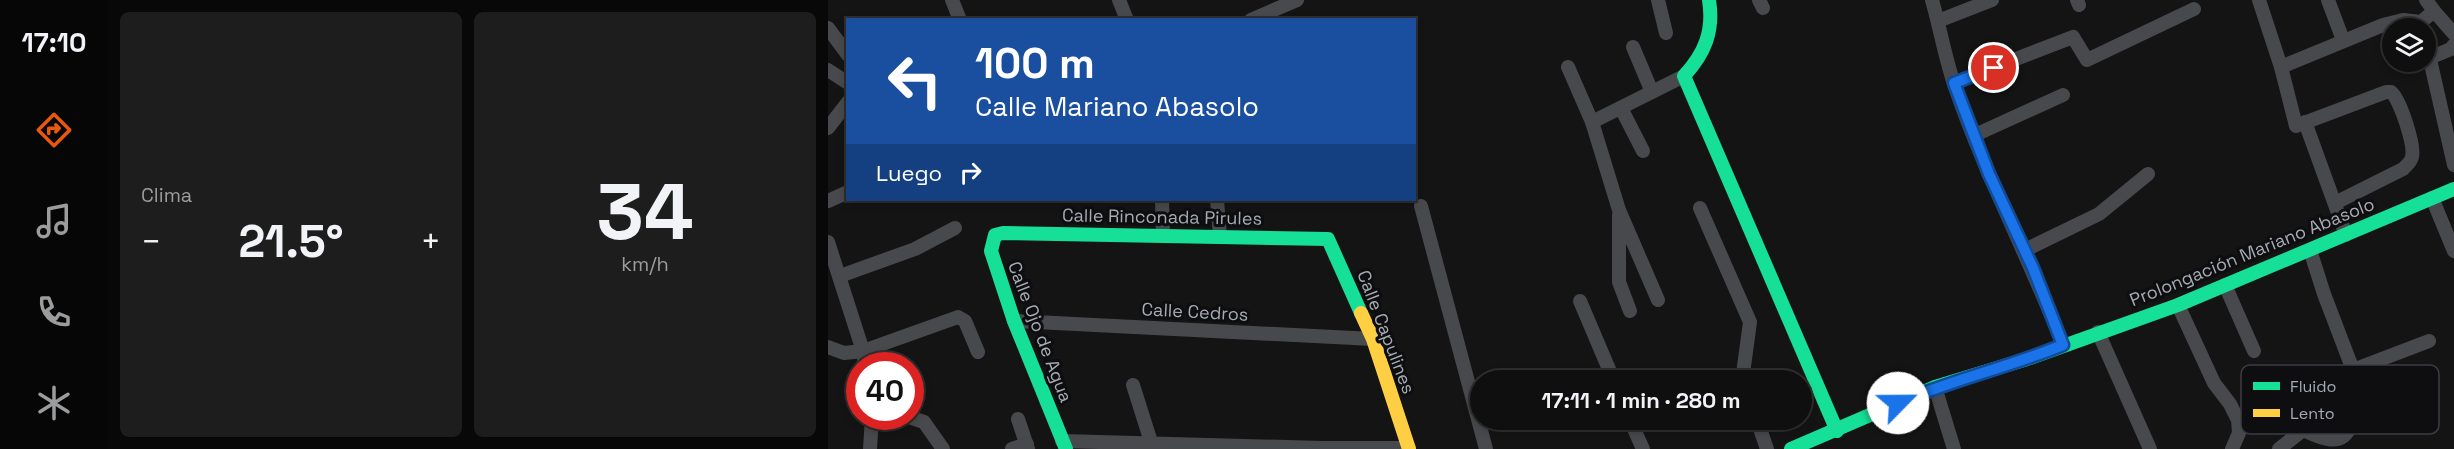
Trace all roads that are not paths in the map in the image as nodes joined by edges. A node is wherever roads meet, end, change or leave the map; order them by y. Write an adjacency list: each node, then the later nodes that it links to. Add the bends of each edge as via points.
1 (952, 0): 12 (street)
2 (1119, 0): 13 (street)
3 (1297, 0): 14 (street)
4 (1658, 0): 18 (street)
5 (1709, 0): 29 (street, via 1713,15 1709,41 1698,63)
6 (1932, 0): 15 (street)
7 (1992, 0): 15 (street)
8 (2259, 0): 26 (street)
9 (2328, 0): 20 (street)
10 (2430, 5): 19 (street)
11 (2194, 9): 31 (street, via 2087,60 2073,37)
12 (959, 18)
13 (1126, 18)
14 (1256, 18)
15 (1938, 21): 31 (street)
16 (2382, 27): 20 (street)
17 (828, 28): 23 (street)
18 (1666, 33)
19 (2454, 34)
20 (2343, 40): 26 (street)
21 (2454, 45): 24 (street)
22 (1633, 47): 32 (street)
23 (846, 52)
24 (2436, 55)
25 (1568, 67): 36 (street)
26 (2281, 67): 37 (street, via 2296,126)
27 (828, 70): 30 (street)
28 (2432, 72): 41 (street)
29 (1684, 76): 32 (street); 89 (street)
30 (846, 82)
31 (1954, 83): 39 (street)
32 (1652, 92): 35 (street)
33 (2062, 95): 39 (street)
34 (846, 105): 38 (street)
35 (1621, 108): 36 (street); 40 (street)
36 (1592, 122): 52 (street)
37 (2306, 122): 49 (street); 49 (street, via 2385,92 2391,92 2398,100 2412,148 2409,163)
38 (828, 128)
39 (1975, 135): 60 (street)
40 (1642, 151)
41 (2454, 165)
42 (2148, 174): 60 (street, via 2099,214)
43 (2454, 189): 45 (street, Prolongación Mariano Abasolo)
44 (846, 193): 46 (street)
45 (2432, 198): 56 (street, Prolongación Mariano Abasolo); 62 (street)
46 (828, 201)
47 (1162, 201): 55 (street)
48 (1217, 201): 57 (street)
49 (2335, 202): 56 (street)
50 (1421, 206): 99 (street)
51 (1700, 208): 81 (street, via 1750,322)
52 (1619, 210): 65 (street); 68 (street, via 1619,282)
53 (955, 228): 63 (street, via 915,249)
54 (1003, 233): 55 (street, Calle Rinconada Pirules); 69 (street, Calle Ojo de Agua, via 995,235 991,251)
55 (1163, 235): 57 (street, Calle Rinconada Pirules)
56 (2346, 235): 61 (street, Prolongación Mariano Abasolo)
57 (1220, 236): 58 (street, Calle Rinconada Pirules)
58 (1320, 238): 71 (street, Calle Capulines, via 1328,239 1333,246)
59 (828, 242): 63 (street)
60 (2025, 250): 73 (street)
61 (2310, 250): 64 (street, Prolongación Mariano Abasolo); 78 (street)
62 (2454, 251)
63 (840, 276): 75 (street)
64 (2225, 285): 67 (street, Prolongación Mariano Abasolo); 76 (street)
65 (1658, 300)
66 (1580, 302): 80 (street)
67 (2178, 305): 70 (street, Prolongación Mariano Abasolo); 105 (street, via 2214,383 2238,420 2239,433)
68 (1630, 311)
69 (1014, 321): 71 (street, Calle Cedros); 92 (street, Calle Ojo de Agua)
70 (2098, 332): 73 (street, Prolongación Mariano Abasolo); 104 (street)
71 (1373, 339): 95 (street, Calle Capulines)
72 (2429, 341): 79 (street)
73 (2063, 345): 83 (street, Prolongación Mariano Abasolo)
74 (828, 347): 75 (street, via 844,353)
75 (863, 351): 77 (street, via 958,317 965,321)
76 (2254, 351)
77 (978, 352)
78 (2351, 365)
79 (2366, 365)
80 (1609, 370)
81 (1743, 370)
82 (1133, 385): 91 (street)
83 (1935, 387): 89 (street, Prolongación Mariano Abasolo); 103 (street)
84 (1018, 419): 93 (street)
85 (924, 422): 97 (street)
86 (871, 430): 96 (street)
87 (1634, 430): 100 (street)
88 (1760, 430): 101 (street)
89 (1837, 430): 102 (street, Prolongación Mariano Abasolo)
90 (2298, 434): 106 (street)
91 (1151, 442): 92 (street); 94 (street)
92 (1064, 445)
93 (1028, 447): 98 (street)
94 (1322, 448): 95 (street)
95 (1409, 448)
96 (870, 449)
97 (943, 449)
98 (1012, 449)
99 (1486, 449)
100 (1643, 449)
101 (1767, 449)
102 (1791, 449)
103 (1954, 449)
104 (2150, 449)
105 (2232, 449)
106 (2279, 449)

